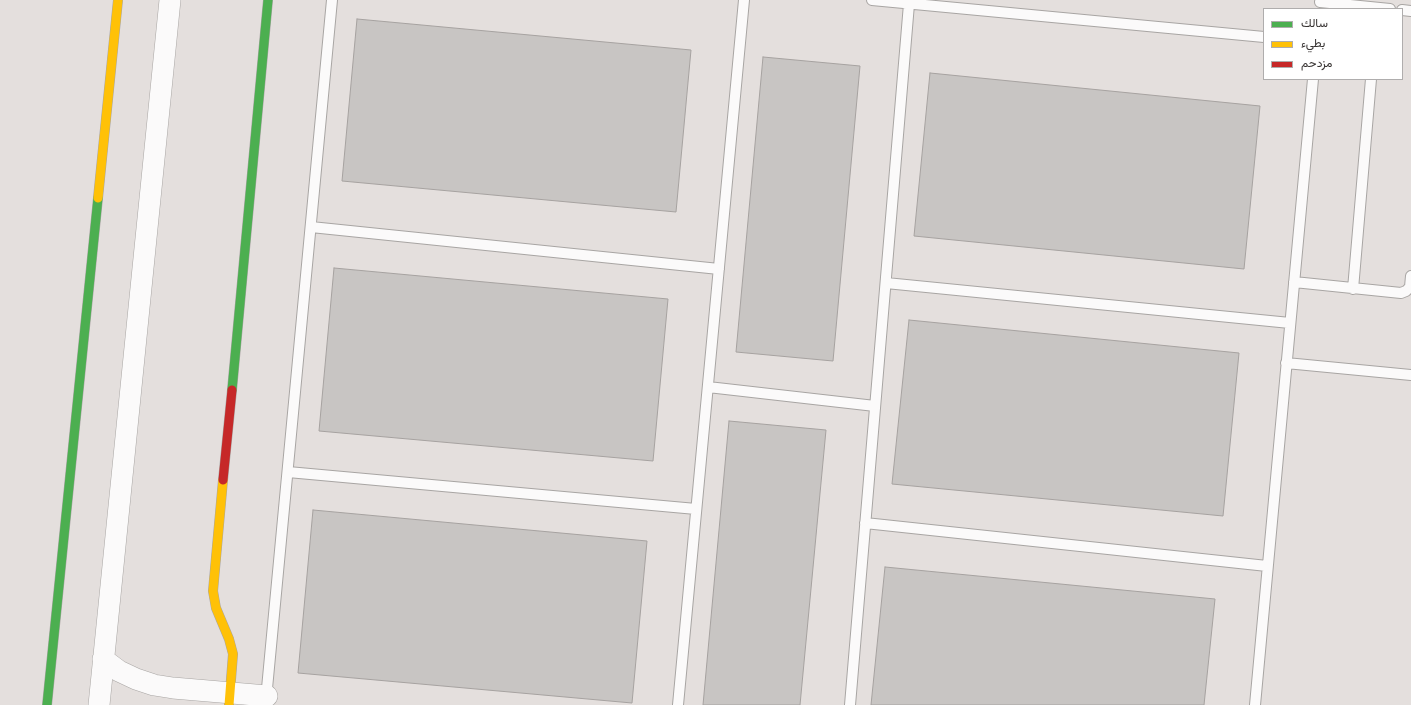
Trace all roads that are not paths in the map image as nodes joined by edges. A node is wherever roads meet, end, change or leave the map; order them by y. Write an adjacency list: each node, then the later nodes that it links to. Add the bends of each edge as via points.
1 (118, 0): 31 (street)
2 (170, 0): 28 (street)
3 (268, 0): 29 (street, via 213,591 216,608 233,654)
4 (332, 0): 13 (lane)
5 (744, 0): 14 (lane)
6 (872, 0): 7 (lane)
7 (909, 4): 10 (lane); 17 (lane)
8 (1319, 4): 9 (lane)
9 (1377, 8)
10 (1263, 37)
11 (1313, 80): 16 (lane)
12 (1371, 80): 18 (lane)
13 (311, 227): 14 (lane); 24 (lane)
14 (719, 269): 22 (lane)
15 (1411, 276): 18 (lane, via 1410,287 1400,293)
16 (1294, 282): 18 (lane); 19 (lane)
17 (886, 283): 19 (lane); 23 (lane)
18 (1353, 289)
19 (1290, 323): 20 (lane)
20 (1286, 363): 21 (lane); 27 (lane)
21 (1411, 375)
22 (708, 387): 23 (lane); 25 (lane)
23 (875, 406): 26 (lane)
24 (288, 472): 25 (lane); 30 (lane)
25 (696, 510): 33 (lane)
26 (865, 523): 27 (lane); 34 (lane)
27 (1267, 566): 35 (lane)
28 (103, 659): 29 (street, via 119,671 154,685); 32 (street)
29 (230, 699): 30 (street)
30 (266, 701)
31 (47, 705)
32 (99, 705)
33 (678, 705)
34 (850, 705)
35 (1255, 705)

